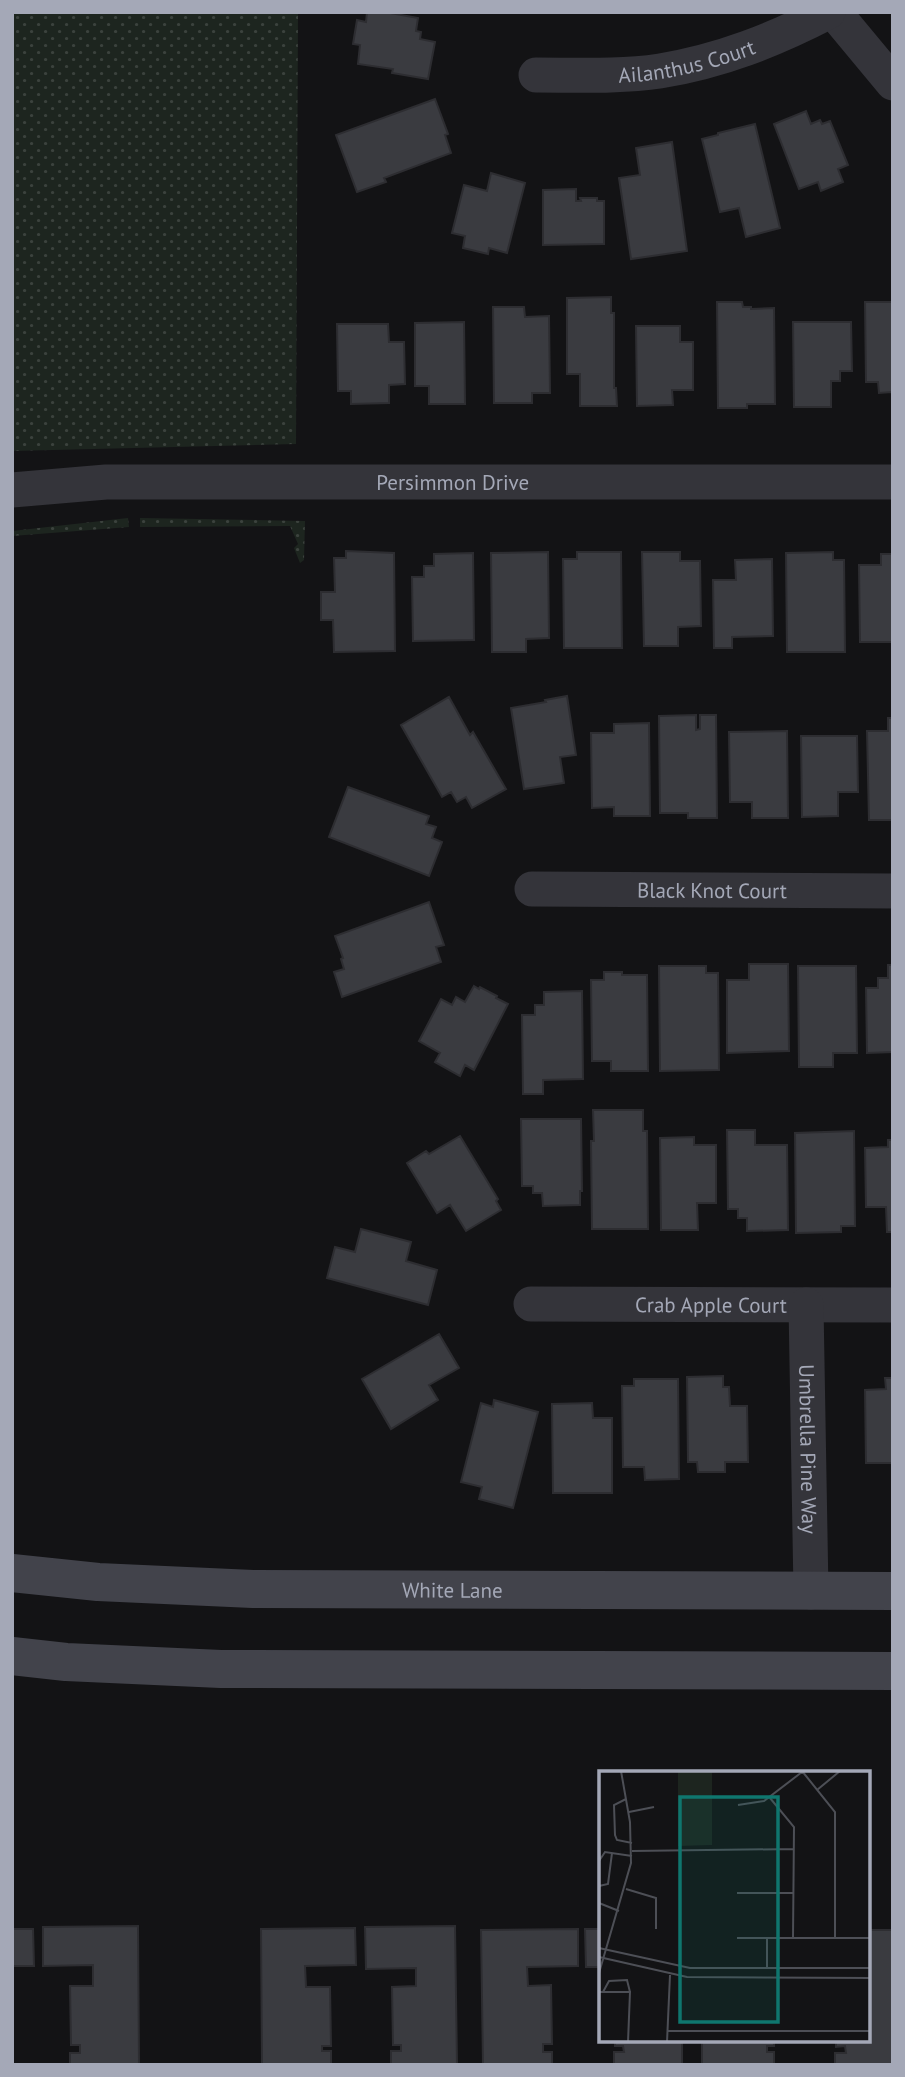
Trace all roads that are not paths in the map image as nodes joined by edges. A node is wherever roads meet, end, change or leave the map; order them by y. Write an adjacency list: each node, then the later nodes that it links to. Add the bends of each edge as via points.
1 (828, 12): 3 (street, Ailanthus Court, via 782,36 722,58 659,71)
2 (834, 12): 4 (street)
3 (536, 75)
4 (893, 83)
5 (893, 482): 6 (street, Persimmon Drive, via 106,482)
6 (12, 491)
7 (532, 888): 8 (street, Black Knot Court)
8 (893, 891)
9 (531, 1304): 10 (street, Crab Apple Court)
10 (806, 1305): 11 (street, Crab Apple Court); 14 (street, Umbrella Pine Way)
11 (893, 1305)
12 (12, 1573): 14 (main road, White Lane, via 253,1589)
13 (893, 1591): 14 (main road, White Lane)
14 (811, 1592)
15 (12, 1656): 16 (main road, via 221,1670)
16 (893, 1671)

